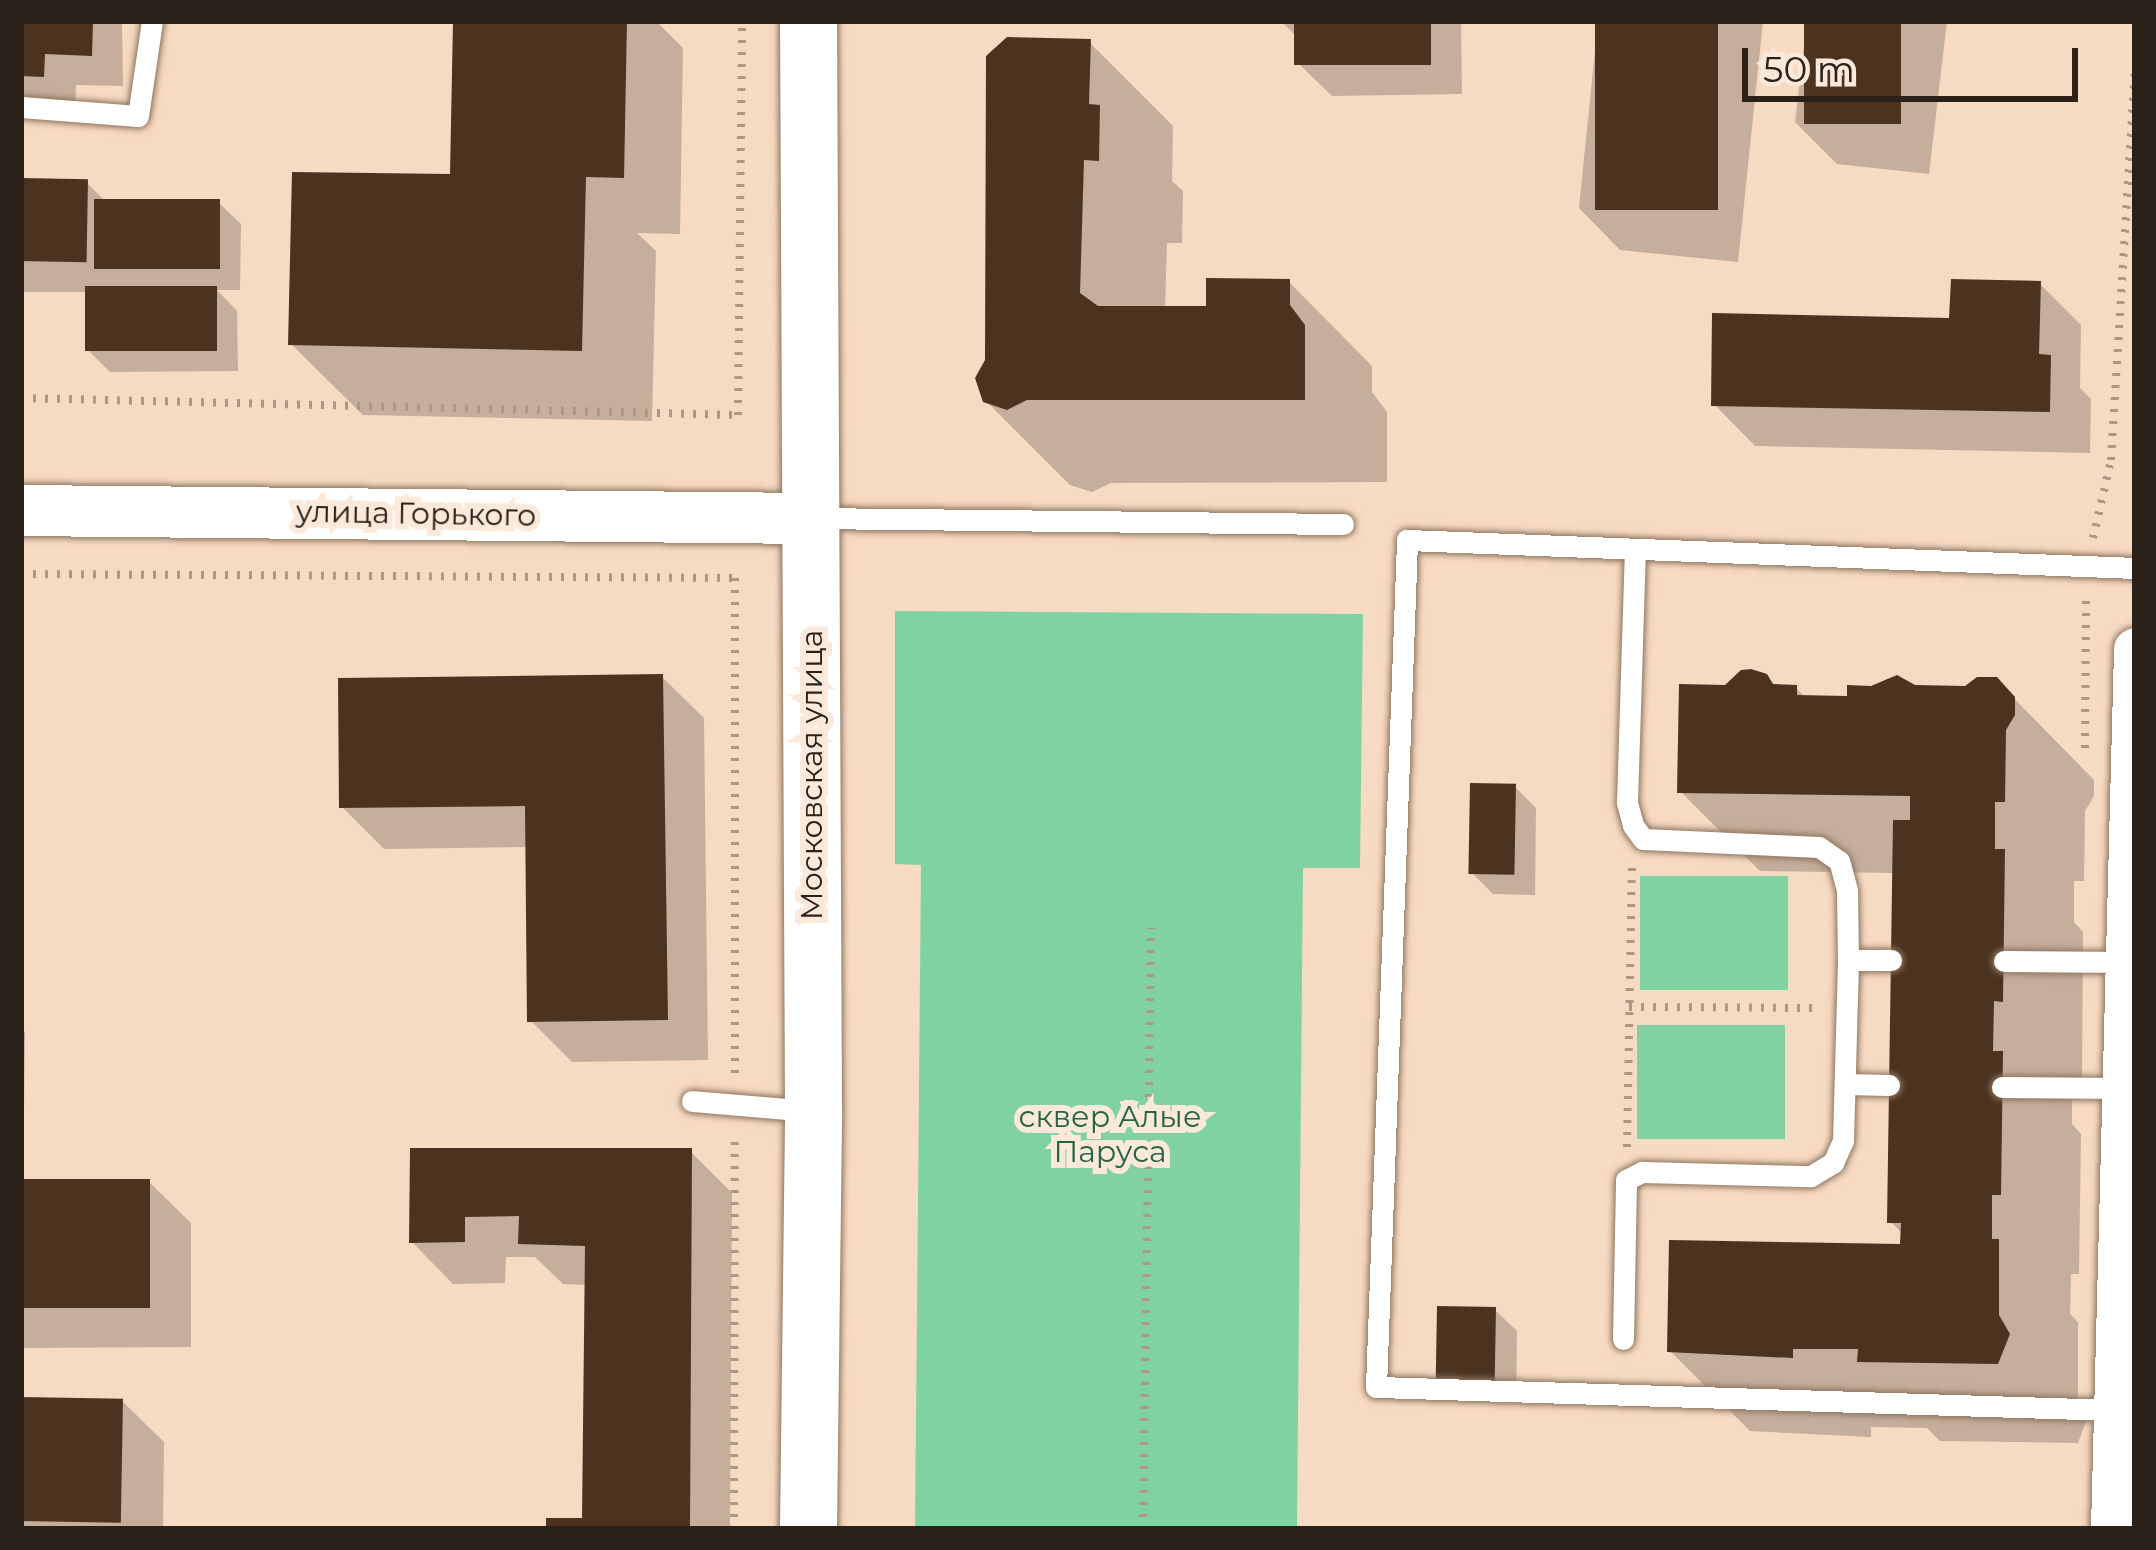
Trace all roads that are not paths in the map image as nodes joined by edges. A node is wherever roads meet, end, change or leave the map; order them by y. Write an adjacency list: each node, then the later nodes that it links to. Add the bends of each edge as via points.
1 (152, 21): 3 (lane, via 138,116)
2 (808, 21): 5 (main road, Московская улица)
3 (21, 107)
4 (21, 510): 5 (street, улица Горького)
5 (811, 518): 6 (lane); 19 (main road, Московская улица)
6 (1343, 524)
7 (1635, 550): 8 (lane); 10 (lane, via 1633,825 1642,839 1819,847 1839,861 1847,890); 22 (lane, via 1407,540 1376,1387)
8 (2135, 568)
9 (2135, 649): 13 (street)
10 (1848, 959): 11 (lane); 14 (lane)
11 (1891, 960)
12 (2004, 962): 13 (lane)
13 (2125, 962): 17 (street)
14 (1845, 1084): 15 (lane); 21 (lane, via 1843,1141 1833,1163 1811,1175 1642,1172 1626,1180)
15 (1889, 1085)
16 (2002, 1087): 17 (lane)
17 (2121, 1088): 20 (street)
18 (692, 1101): 19 (lane)
19 (813, 1111): 23 (main road, Московская улица)
20 (2127, 1221): 22 (street)
21 (1623, 1339)
22 (2114, 1410): 24 (street)
23 (808, 1529)
24 (2112, 1529)

